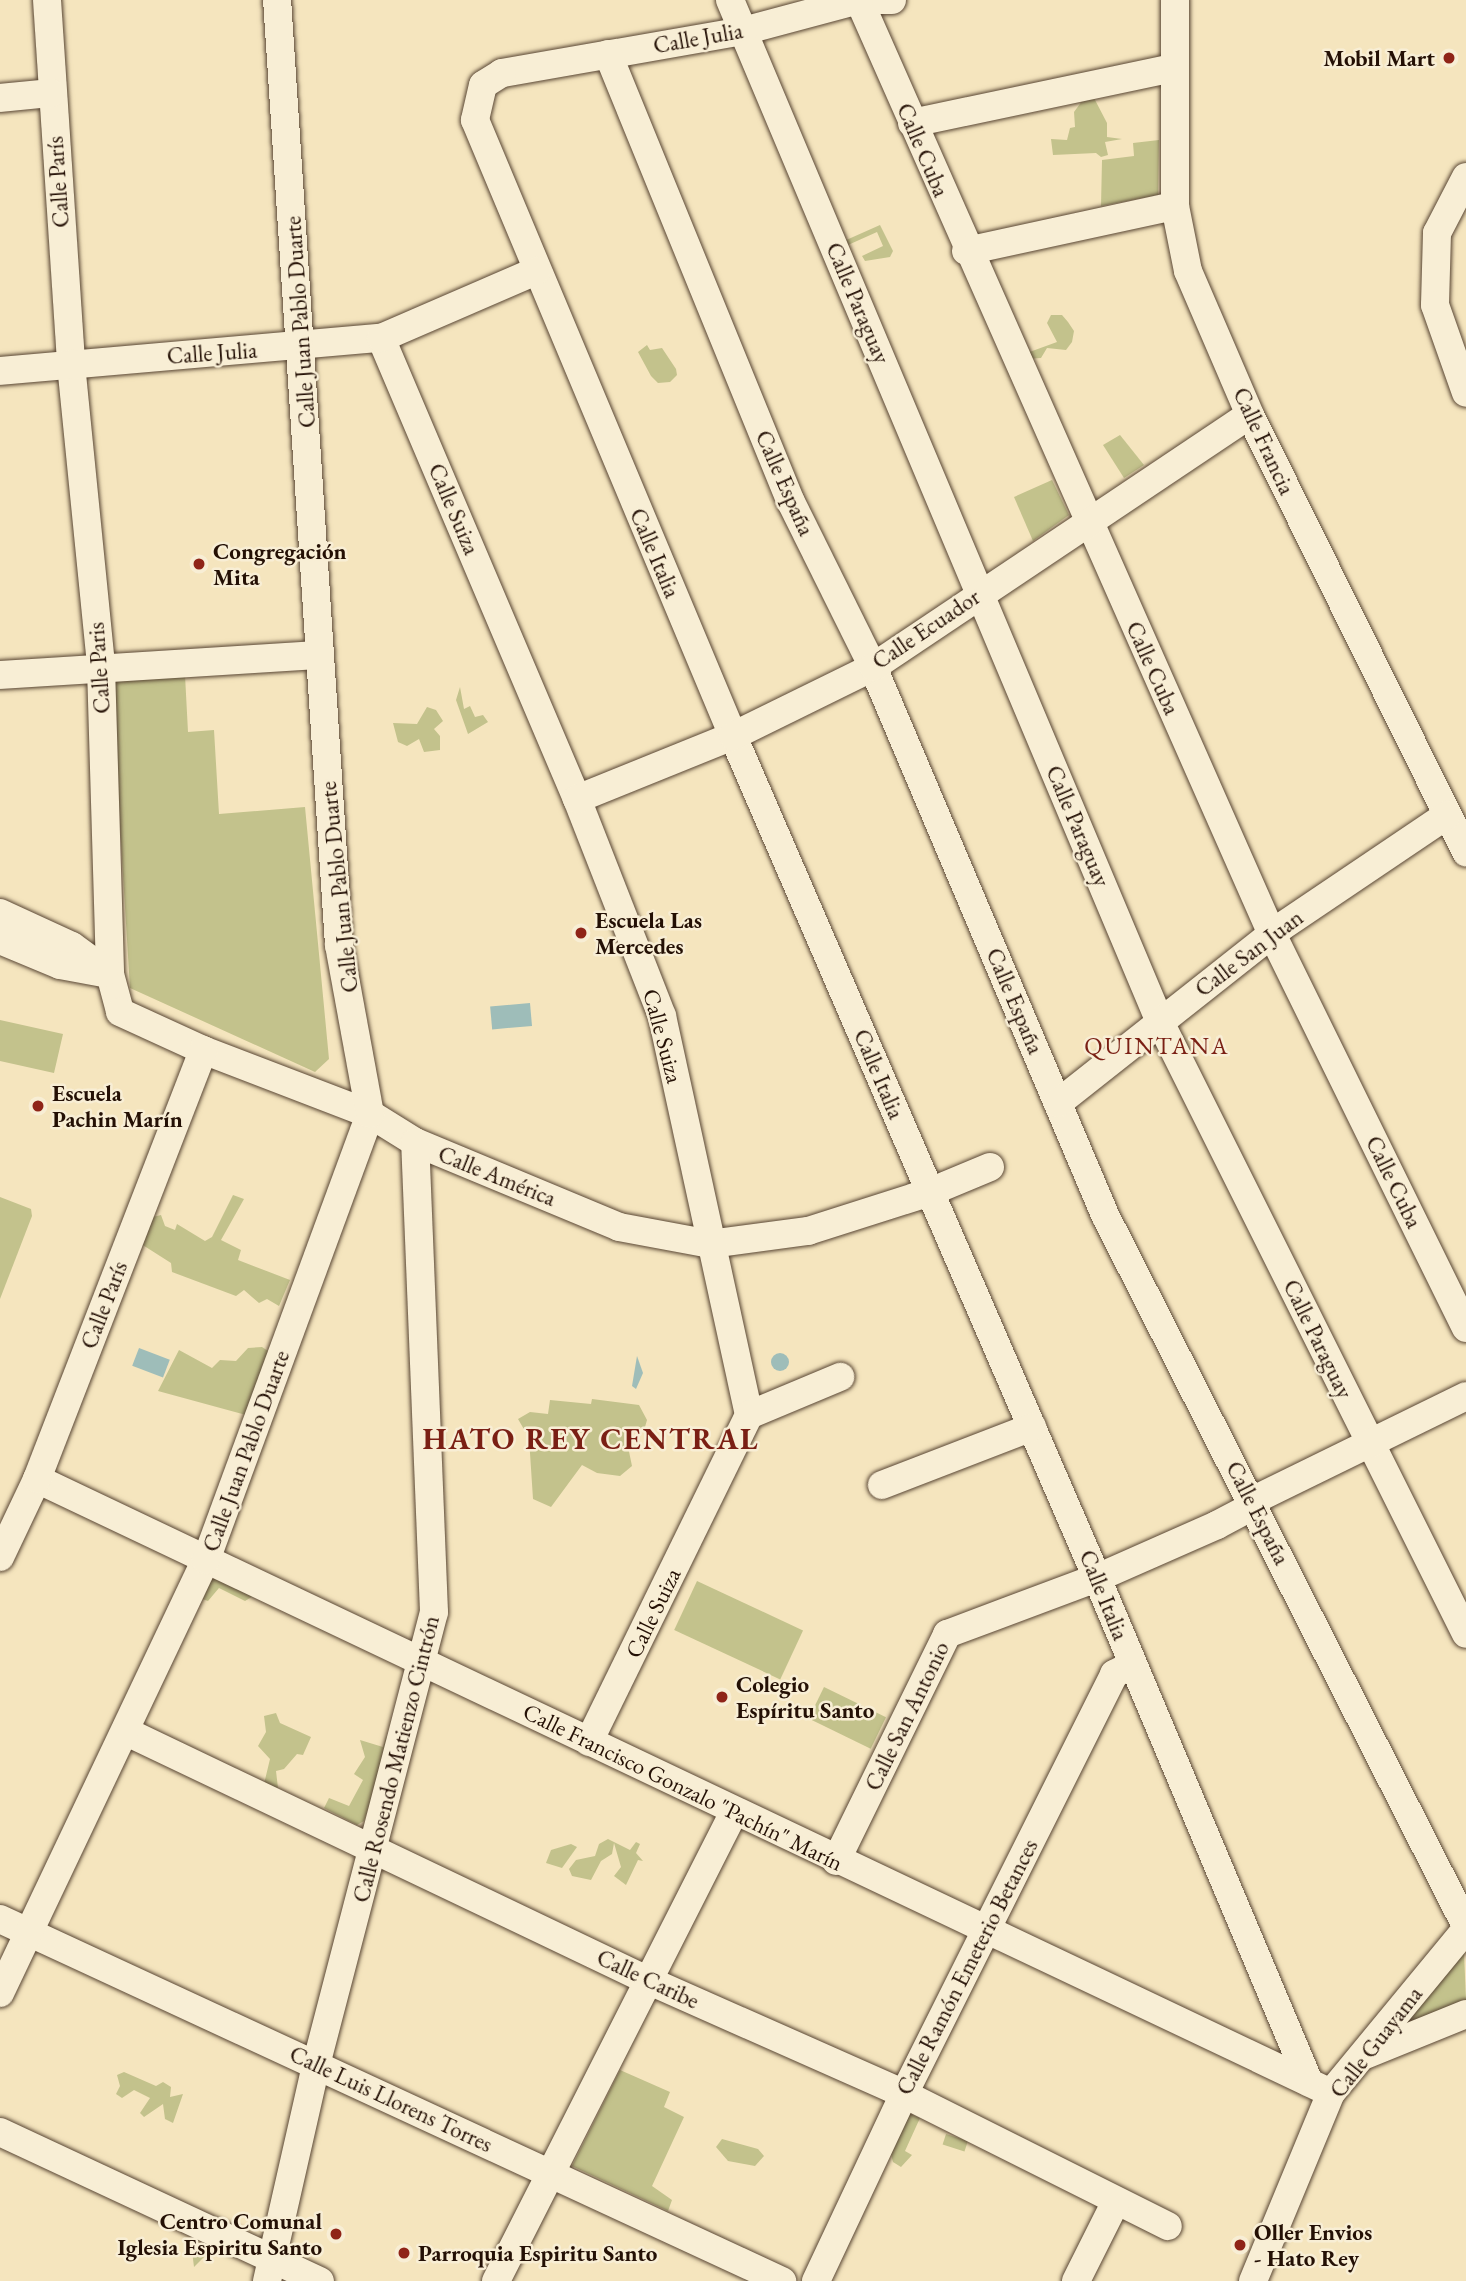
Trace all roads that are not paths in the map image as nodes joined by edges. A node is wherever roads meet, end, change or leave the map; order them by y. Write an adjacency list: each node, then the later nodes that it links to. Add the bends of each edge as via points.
1 (47, 0): 11 (street, Calle París)
2 (276, 0): 19 (street, Calle Juan Pablo Duarte)
3 (730, 0): 7 (street, Calle Paraguay)
4 (859, 0): 5 (street, Calle Julia); 7 (street, Calle Julia); 13 (street, Calle Cuba)
5 (892, 0)
6 (1175, 0): 9 (street, Calle Francia)
7 (743, 32): 8 (street, Calle Julia); 25 (street, Calle Paraguay)
8 (608, 54): 10 (street, Calle Julia); 28 (street, Calle España, via 792,502)
9 (1174, 68): 13 (street); 15 (street, Calle Francia)
10 (502, 73): 17 (street, Calle Italia, via 483,85 475,120)
11 (51, 93): 12 (street); 20 (street, Calle París)
12 (0, 98)
13 (912, 123): 16 (street, Calle Cuba)
14 (1466, 177): 22 (street, via 1437,233 1435,304)
15 (1175, 206): 16 (street); 23 (street, Calle Francia, via 1188,271)
16 (967, 251): 24 (street, Calle Cuba)
17 (536, 271): 18 (street, Calle Julia); 30 (street, Calle Italia)
18 (381, 338): 19 (street, Calle Julia); 31 (street, Calle Suiza)
19 (303, 346): 20 (street, Calle Julia); 26 (street, Calle Juan Pablo Duarte)
20 (71, 364): 21 (street, Calle Julia); 27 (street, Calle Paris)
21 (0, 371)
22 (1466, 393)
23 (1250, 415): 24 (street, Calle Ecuador); 32 (street, Calle Francia)
24 (1086, 521): 25 (street, Calle Ecuador); 35 (street, Calle Cuba)
25 (981, 592): 28 (street, Calle Ecuador); 38 (street, Calle Paraguay)
26 (319, 655): 27 (street); 41 (street, Calle Juan Pablo Duarte, via 339,945)
27 (100, 667): 29 (street); 37 (street, Calle Paris)
28 (873, 667): 30 (street, Calle Ecuador); 40 (street, Calle España)
29 (0, 675)
30 (733, 736): 31 (street, Calle Ecuador); 44 (street, Calle Italia)
31 (577, 799): 45 (street, Calle Suiza, via 662,1016)
32 (1447, 815): 33 (street, Calle Francia); 35 (street, Calle San Juan)
33 (1466, 853)
34 (0, 914): 37 (street, via 72,946)
35 (1272, 934): 38 (street, Calle San Juan); 46 (street, Calle Cuba)
36 (0, 940): 37 (street, via 60,965)
37 (110, 974): 39 (street, Calle América, via 120,1012)
38 (1160, 1022): 40 (street, Calle San Juan); 51 (street, Calle Paraguay)
39 (203, 1050): 41 (street, Calle América); 52 (street, Calle París)
40 (1058, 1102): 54 (street, Calle España, via 1105,1215)
41 (370, 1114): 42 (street, Calle América); 56 (street, Calle Juan Pablo Duarte)
42 (415, 1142): 45 (street, Calle América, via 619,1227); 59 (street, Calle Rosendo Matienzo Cintrón, via 435,1580)
43 (990, 1167): 44 (street, Calle América)
44 (929, 1192): 45 (street, Calle América, via 808,1231); 50 (street, Calle Italia)
45 (710, 1244): 49 (street, Calle Suiza)
46 (1466, 1328)
47 (840, 1377): 49 (street)
48 (1466, 1396): 51 (street, Calle San Antonio)
49 (749, 1415): 62 (street, Calle Suiza)
50 (1032, 1427): 53 (street); 57 (street, Calle Italia)
51 (1370, 1444): 54 (street, Calle San Antonio, via 1260,1497); 58 (street, Calle Paraguay)
52 (37, 1479): 55 (street, Calle París); 56 (street, Calle Francisco Gonzalo "Pachín" Marín)
53 (882, 1485)
54 (1253, 1506): 57 (street, Calle San Antonio); 67 (street, Calle España)
55 (0, 1557)
56 (206, 1560): 59 (street, Calle Francisco Gonzalo "Pachín" Marín); 61 (street, Calle Juan Pablo Duarte)
57 (1097, 1578): 60 (street, Calle Italia); 65 (street, Calle San Antonio, via 942,1639)
58 (1466, 1634)
59 (424, 1662): 62 (street, Calle Francisco Gonzalo "Pachín" Marín); 64 (street, Calle Rosendo Matienzo Cintrón)
60 (1132, 1665): 69 (street, Calle Ramón Emeterio Betances, via 1115,1674); 75 (street, Calle Italia)
61 (127, 1732): 64 (street, Calle Caribe); 68 (street, Calle Juan Pablo Duarte)
62 (589, 1742): 63 (street, Calle Francisco Gonzalo "Pachín" Marín)
63 (734, 1812): 65 (street, Calle Francisco Gonzalo "Pachín" Marín); 70 (street)
64 (375, 1850): 70 (street, Calle Caribe); 74 (street, Calle Rosendo Matienzo Cintrón)
65 (836, 1861): 69 (street, Calle Francisco Gonzalo "Pachín" Marín)
66 (0, 1919): 68 (street, Calle Luis Llorens Torres)
67 (1466, 1928): 73 (street, Calle Guayama)
68 (29, 1932): 71 (street, Calle Juan Pablo Duarte); 74 (street, Calle Luis Llorens Torres)
69 (986, 1932): 75 (street, Calle Francisco Gonzalo "Pachín" Marín); 76 (street, Calle Ramón Emeterio Betances)
70 (645, 1979): 76 (street, Calle Caribe); 78 (street)
71 (0, 1993)
72 (1466, 2014): 73 (street)
73 (1362, 2057): 75 (street, Calle Guayama)
74 (316, 2065): 78 (street, Calle Luis Llorens Torres); 81 (street, Calle Rosendo Matienzo Cintrón)
75 (1320, 2088): 87 (street, Calle Guayama)
76 (904, 2094): 79 (street, Calle Caribe); 85 (street, Calle Ramón Emeterio Betances)
77 (0, 2132): 81 (street)
78 (550, 2172): 83 (street); 84 (street, Calle Luis Llorens Torres)
79 (1116, 2200): 80 (street, Calle Caribe); 86 (street)
80 (1168, 2226)
81 (270, 2270): 82 (street)
82 (320, 2281)
83 (496, 2281)
84 (782, 2281)
85 (816, 2281)
86 (1076, 2281)
87 (1253, 2281)

